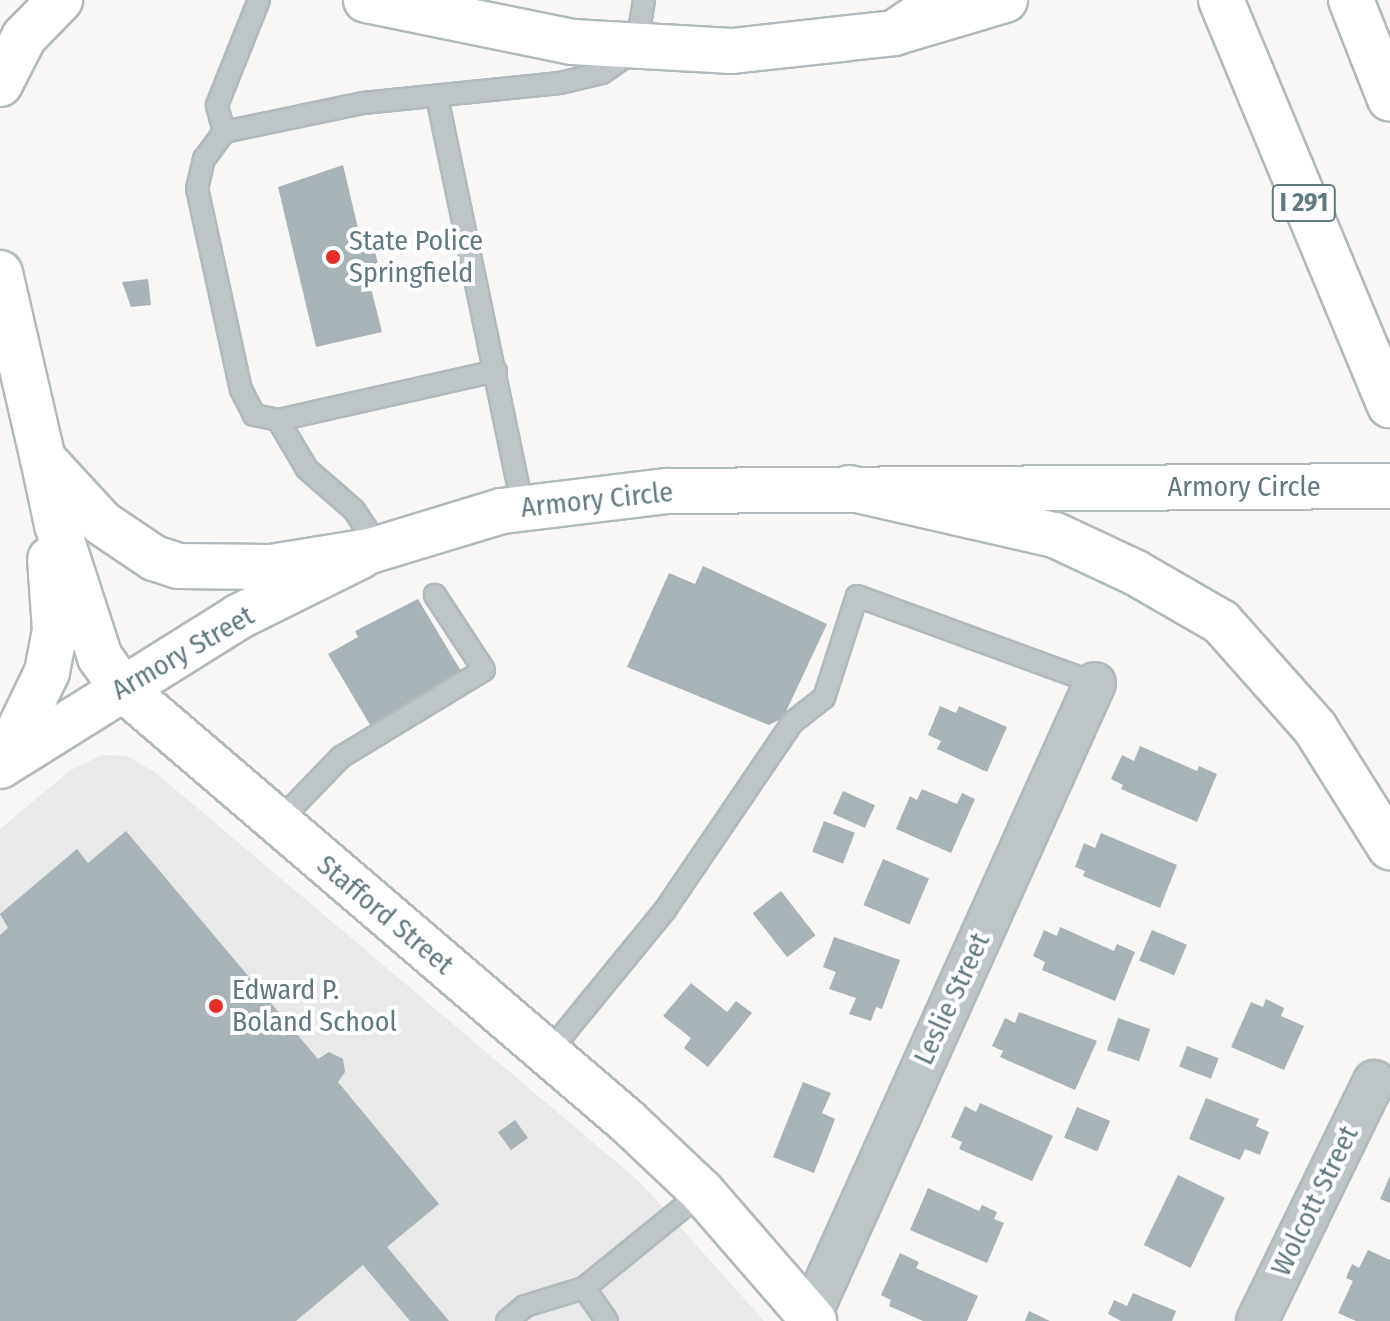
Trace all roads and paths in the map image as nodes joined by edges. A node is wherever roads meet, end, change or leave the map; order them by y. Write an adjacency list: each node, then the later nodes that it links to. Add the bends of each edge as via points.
1 (60, 0): 11 (main road, via 24,37)
2 (259, 0): 14 (lane, via 217,105)
3 (366, 0): 10 (main road, via 507,31)
4 (644, 0): 10 (lane)
5 (943, 0): 9 (main road)
6 (1005, 0): 9 (main road)
7 (1221, 0): 17 (main road, I 291)
8 (1351, 0): 13 (main road)
9 (894, 33): 10 (main road, via 765,50)
10 (636, 49): 12 (lane, via 602,73)
11 (0, 84)
12 (437, 97): 14 (lane, via 363,103); 16 (lane)
13 (1390, 99)
14 (224, 132): 18 (lane, via 204,159 197,189 241,390 254,415)
15 (0, 273): 19 (main road, Armory Circle)
16 (496, 371): 18 (lane); 22 (lane)
17 (1390, 405)
18 (278, 420): 24 (lane, via 307,469 354,510)
19 (43, 459): 23 (main road, Stafford Street); 24 (main road, Armory Circle, via 102,523 141,551 178,566 235,570)
20 (1390, 486): 21 (main road, Armory Circle)
21 (849, 488): 22 (main road, Armory Circle, via 667,491); 30 (main road, via 1055,535 1221,622 1315,728)
22 (523, 507): 24 (main road, Armory Circle)
23 (54, 512): 27 (main road, Stafford Street, via 100,657); 28 (main road, Armory Street, via 50,558 55,630 47,672)
24 (374, 550): 27 (main road, Armory Street, via 238,617)
25 (435, 595): 29 (lane, via 484,670 341,757)
26 (1095, 683): 31 (lane, via 857,596 824,698 793,722 665,910); 35 (street, Leslie Street)
27 (122, 688): 28 (main road, Armory Street); 29 (main road, Stafford Street)
28 (1, 765)
29 (277, 823): 31 (main road, Stafford Street)
30 (1390, 847)
31 (548, 1053): 33 (main road, Stafford Street)
32 (1374, 1081): 38 (street, Wolcott Street)
33 (702, 1192): 34 (lane); 35 (main road, Stafford Street)
34 (584, 1288): 36 (lane, via 525,1306); 37 (lane)
35 (812, 1319)
36 (507, 1321)
37 (607, 1321)
38 (1257, 1321)

